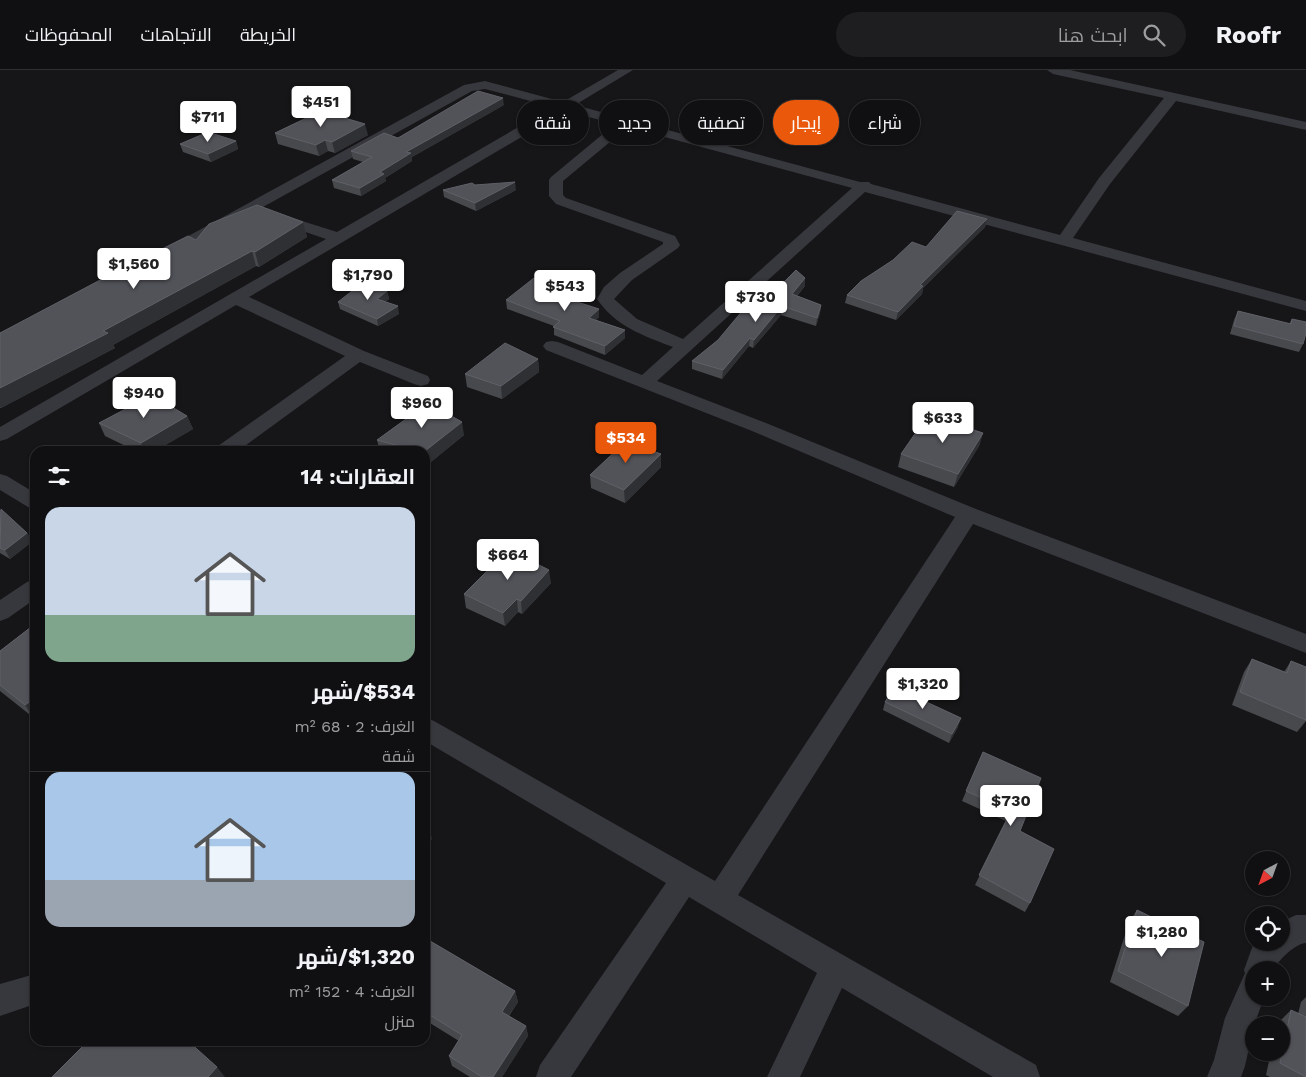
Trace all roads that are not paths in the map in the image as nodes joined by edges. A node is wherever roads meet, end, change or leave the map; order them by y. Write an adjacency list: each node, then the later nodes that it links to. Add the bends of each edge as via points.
1 (599, 70): 3 (street)
2 (1053, 70): 4 (street)
3 (623, 72): 6 (street)
4 (1172, 96): 7 (street); 14 (street, via 1104,181)
5 (542, 100): 12 (street, via 485,84 476,85)
6 (574, 100)
7 (1306, 126)
8 (669, 133): 11 (street)
9 (517, 134): 13 (street)
10 (599, 144): 19 (street, via 556,180 556,196 561,201 669,240 672,245 620,282 605,299 624,319 641,329)
11 (864, 185): 14 (street); 19 (street)
12 (248, 208): 13 (street); 15 (street)
13 (340, 238): 16 (street)
14 (1064, 240): 17 (street)
15 (154, 262)
16 (236, 298): 20 (street); 23 (street)
17 (1305, 303)
18 (552, 346): 22 (street)
19 (685, 346): 22 (street)
20 (358, 354): 21 (street); 24 (street)
21 (421, 380)
22 (645, 382): 27 (street)
23 (0, 435)
24 (232, 446)
25 (0, 481): 26 (street)
26 (30, 499)
27 (968, 514): 30 (street); 33 (street)
28 (30, 591): 29 (street)
29 (0, 612)
30 (1306, 644)
31 (430, 731): 32 (street)
32 (685, 879): 33 (street); 42 (street)
33 (719, 900): 38 (street)
34 (1306, 929): 35 (street, via 1296,929)
35 (1290, 934)
36 (1269, 951): 37 (street)
37 (1262, 961)
38 (836, 967): 43 (street); 44 (street)
39 (30, 991): 40 (street)
40 (0, 1000)
41 (1246, 1006): 45 (street)
42 (552, 1077)
43 (783, 1077)
44 (1024, 1077)
45 (1224, 1077)

